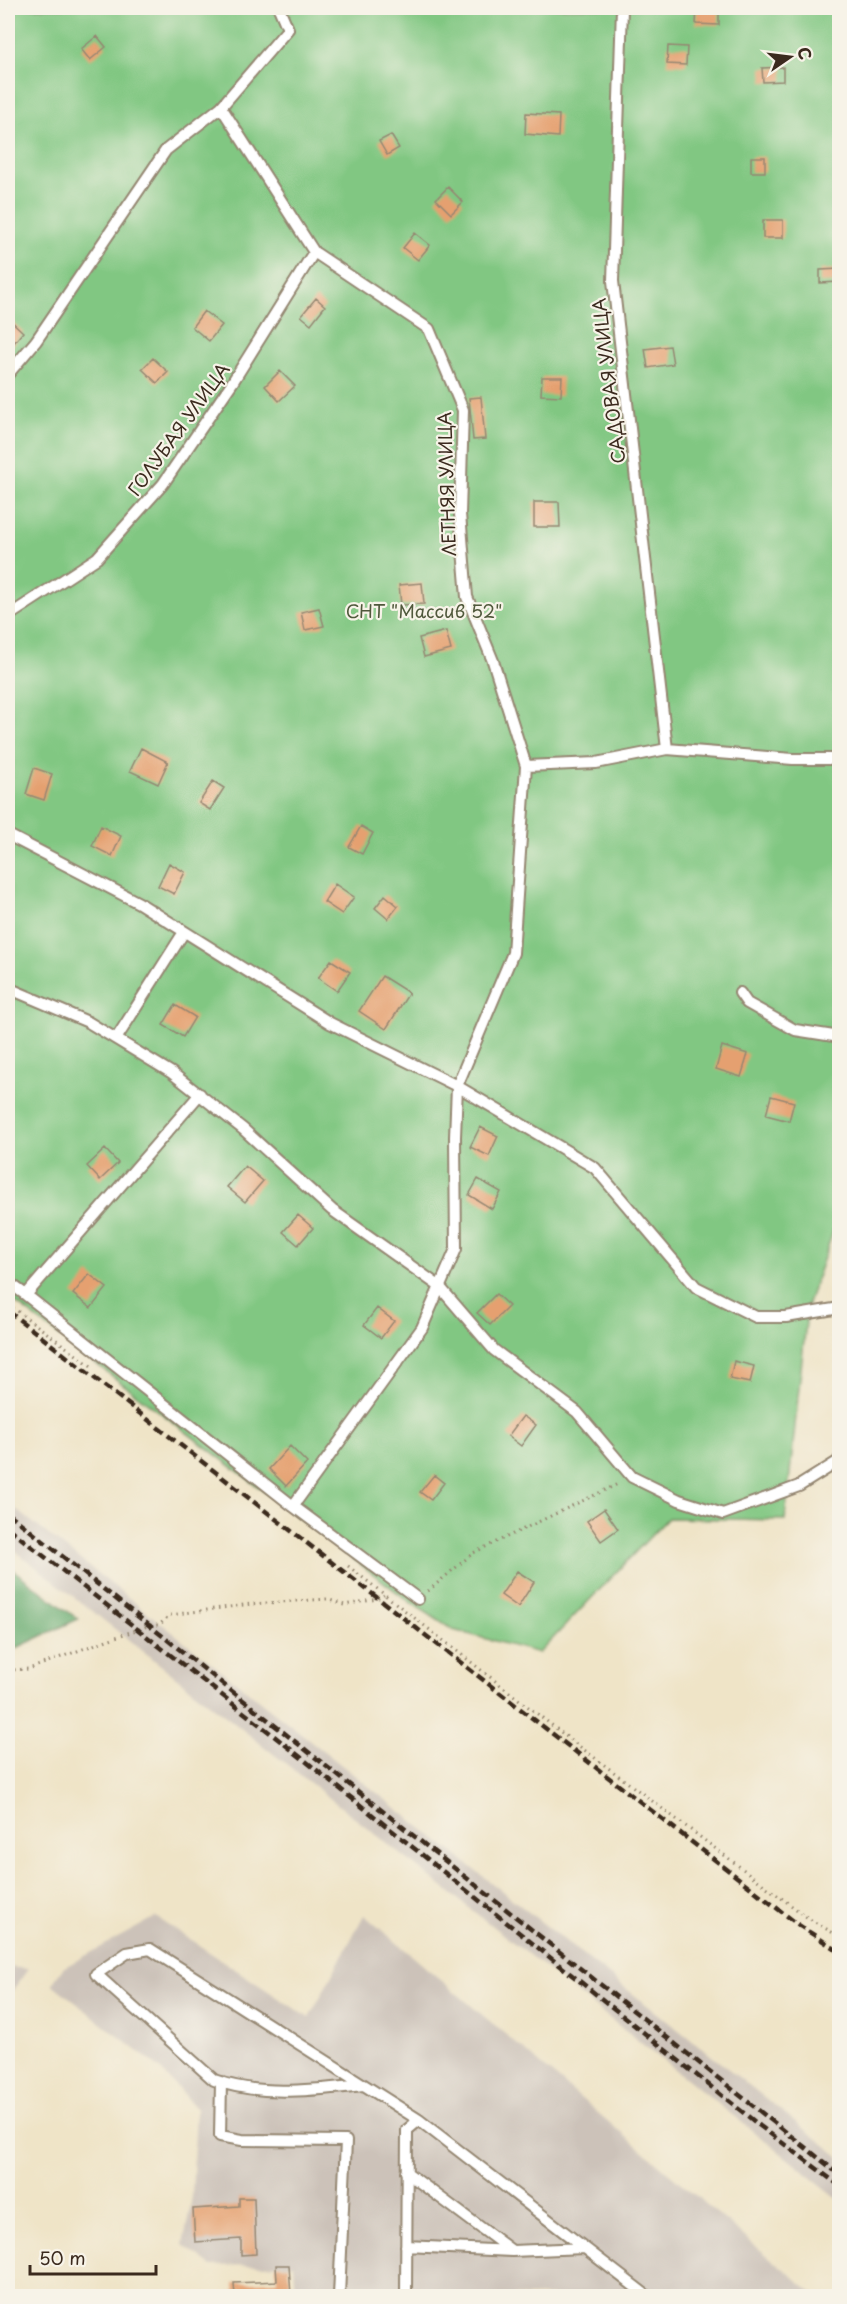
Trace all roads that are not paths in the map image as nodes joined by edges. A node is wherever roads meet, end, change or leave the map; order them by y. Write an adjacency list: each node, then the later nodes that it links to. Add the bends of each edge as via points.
1 (279, 8): 3 (lane, via 288,28)
2 (622, 8): 7 (lane, САДОВАЯ УЛИЦА, via 613,281)
3 (221, 107): 4 (lane, ЛЕТНЯЯ УЛИЦА); 5 (lane, via 166,150 36,341)
4 (314, 252): 6 (lane, ГОЛУБАЯ УЛИЦА, via 163,484 97,558); 9 (lane, ЛЕТНЯЯ УЛИЦА, via 429,329 455,390 463,410 460,514 467,597 493,661)
5 (8, 374)
6 (8, 616)
7 (667, 749): 8 (lane); 9 (lane, via 596,763)
8 (840, 759)
9 (526, 766): 16 (lane, via 513,953)
10 (8, 835): 11 (lane, via 139,903)
11 (184, 932): 15 (lane); 16 (lane, via 330,1023)
12 (8, 988): 15 (lane, via 88,1022)
13 (740, 993): 14 (lane, via 747,1003 795,1030)
14 (840, 1037)
15 (116, 1039): 17 (lane)
16 (457, 1086): 19 (lane, via 456,1249); 21 (lane, via 595,1168 696,1287 756,1317 786,1317)
17 (200, 1094): 19 (lane, via 332,1209); 20 (lane)
18 (8, 1282): 20 (lane)
19 (439, 1286): 22 (lane, via 494,1350 578,1412 632,1477 679,1500 723,1514 799,1486); 23 (lane, via 422,1328)
20 (26, 1295): 23 (lane)
21 (840, 1308)
22 (840, 1458)
23 (293, 1506): 24 (lane)
24 (418, 1599)
25 (220, 2082): 26 (lane, via 294,2091); 26 (lane, via 96,1974 128,1953 150,1949); 32 (lane, via 220,2136 242,2140 346,2140)
26 (363, 2085): 27 (lane)
27 (419, 2120): 28 (lane, via 407,2130); 30 (lane)
28 (406, 2172): 29 (lane); 31 (lane)
29 (406, 2246): 31 (lane); 33 (lane)
30 (584, 2248): 31 (lane); 34 (lane)
31 (512, 2251)
32 (339, 2296)
33 (406, 2296)
34 (647, 2296)

